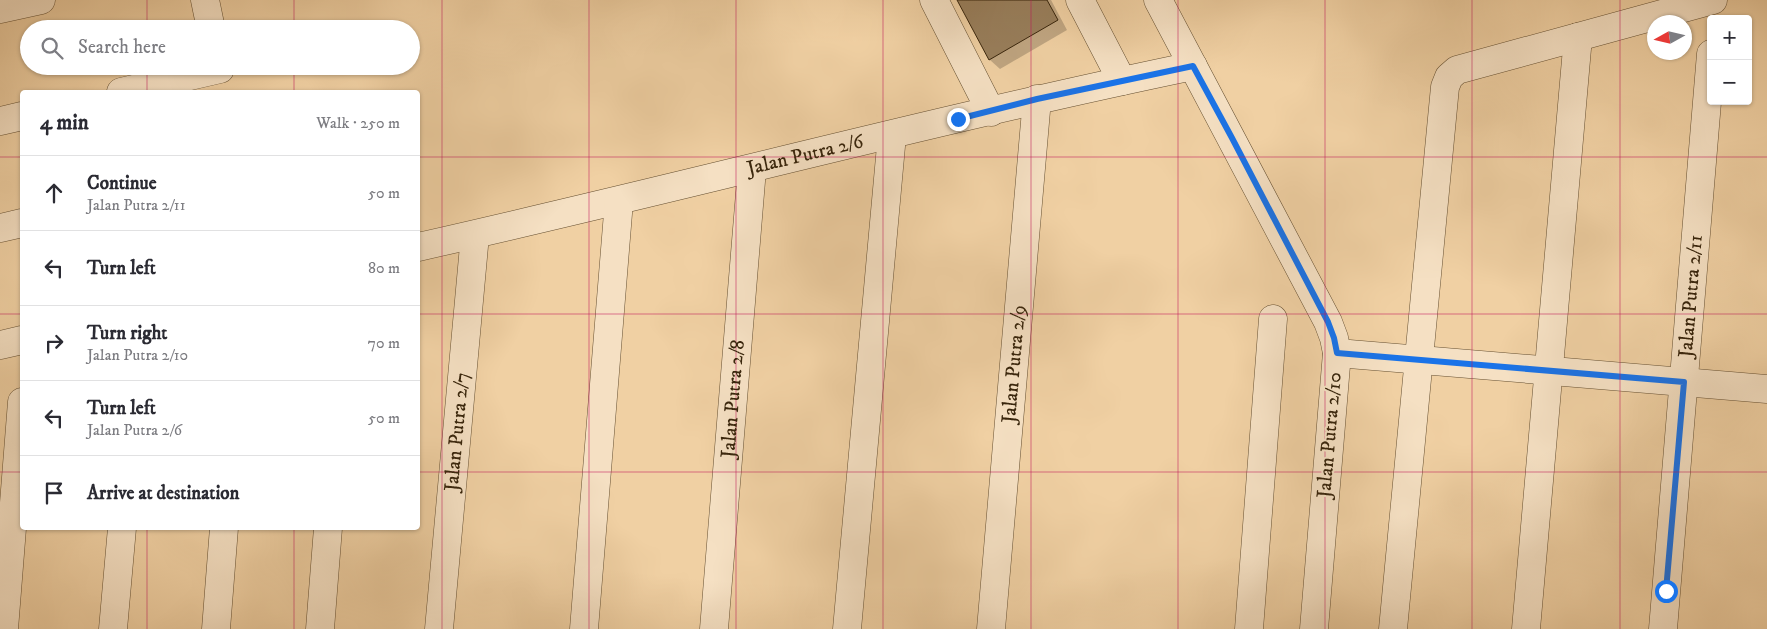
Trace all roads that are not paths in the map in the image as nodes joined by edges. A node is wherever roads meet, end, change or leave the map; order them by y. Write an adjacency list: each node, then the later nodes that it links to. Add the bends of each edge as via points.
1 (41, 0): 7 (street)
2 (205, 0): 9 (street)
3 (934, 0): 17 (street)
4 (1080, 0): 14 (street)
5 (1158, 0): 12 (street, Jalan Putra 2/10)
6 (1714, 0): 8 (street); 10 (street)
7 (0, 10)
8 (1714, 15)
9 (209, 20)
10 (1578, 37): 31 (street, via 1457,70 1449,77 1445,87); 32 (street)
11 (1711, 60): 33 (street, Jalan Putra 2/11)
12 (1193, 66): 14 (street, Jalan Putra 2/6); 30 (street, Jalan Putra 2/10, via 1328,322)
13 (222, 76): 15 (street)
14 (1122, 81): 16 (street, Jalan Putra 2/6)
15 (134, 90)
16 (1037, 99): 17 (street, Jalan Putra 2/6); 48 (street, Jalan Putra 2/9)
17 (990, 112): 20 (street, Jalan Putra 2/6)
18 (20, 116): 19 (street)
19 (0, 121)
20 (892, 135): 21 (street, Jalan Putra 2/6); 47 (street)
21 (752, 169): 22 (street, Jalan Putra 2/6); 46 (street, Jalan Putra 2/8)
22 (619, 200): 25 (street, Jalan Putra 2/6); 45 (street)
23 (20, 223): 24 (street)
24 (0, 228)
25 (475, 235): 26 (street, Jalan Putra 2/6); 44 (street, Jalan Putra 2/7)
26 (420, 248)
27 (1273, 319): 49 (street)
28 (20, 340): 29 (street)
29 (0, 345)
30 (1337, 353): 31 (street); 50 (street, Jalan Putra 2/10)
31 (1419, 360): 32 (street); 51 (street)
32 (1550, 371): 33 (street); 52 (street)
33 (1684, 382): 34 (street); 53 (street, Jalan Putra 2/11)
34 (1767, 389)
35 (20, 421): 39 (street)
36 (122, 530): 41 (street)
37 (224, 530): 42 (street)
38 (328, 530): 43 (street)
39 (4, 573): 40 (street)
40 (4, 629)
41 (113, 629)
42 (216, 629)
43 (320, 629)
44 (439, 629)
45 (584, 629)
46 (714, 629)
47 (847, 629)
48 (991, 629)
49 (1250, 629)
50 (1314, 629)
51 (1393, 629)
52 (1526, 629)
53 (1663, 629)

